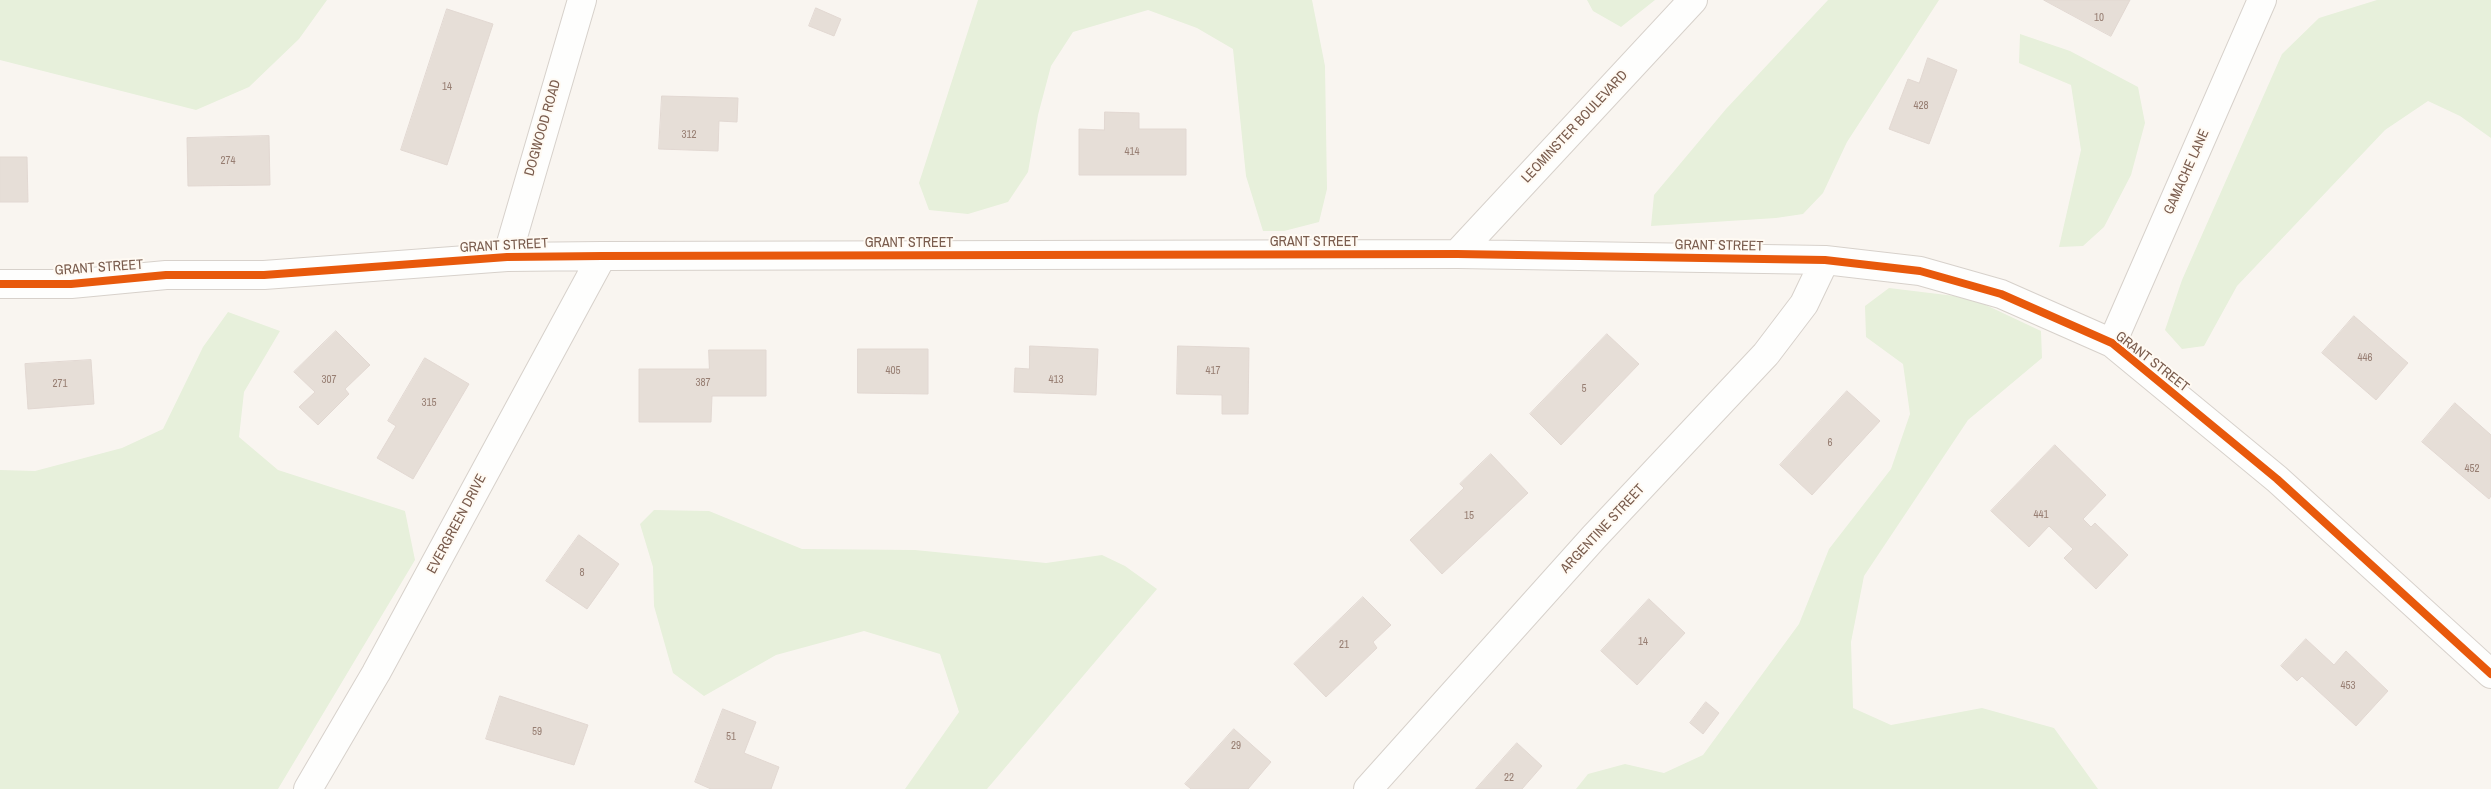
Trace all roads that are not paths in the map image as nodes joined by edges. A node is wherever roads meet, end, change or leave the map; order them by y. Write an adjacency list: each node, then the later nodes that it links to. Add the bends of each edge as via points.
1 (582, 0): 6 (street, DOGWOOD ROAD)
2 (1693, 0): 4 (street, LEOMINSTER BOULEVARD)
3 (2262, 0): 9 (street, GAMACHE LANE)
4 (1457, 254): 5 (street, GRANT STREET); 7 (street, GRANT STREET)
5 (602, 256): 6 (street, GRANT STREET); 11 (street, EVERGREEN DRIVE, via 376,673)
6 (507, 257): 8 (street, GRANT STREET, via 264,275 166,275 71,284)
7 (1825, 260): 9 (street, GRANT STREET, via 1920,271 2001,294); 12 (street, ARGENTINE STREET, via 1804,304 1766,354 1594,537)
8 (0, 284)
9 (2112, 343): 10 (street, GRANT STREET, via 2276,479)
10 (2491, 674)
11 (308, 789)
12 (1368, 789)

